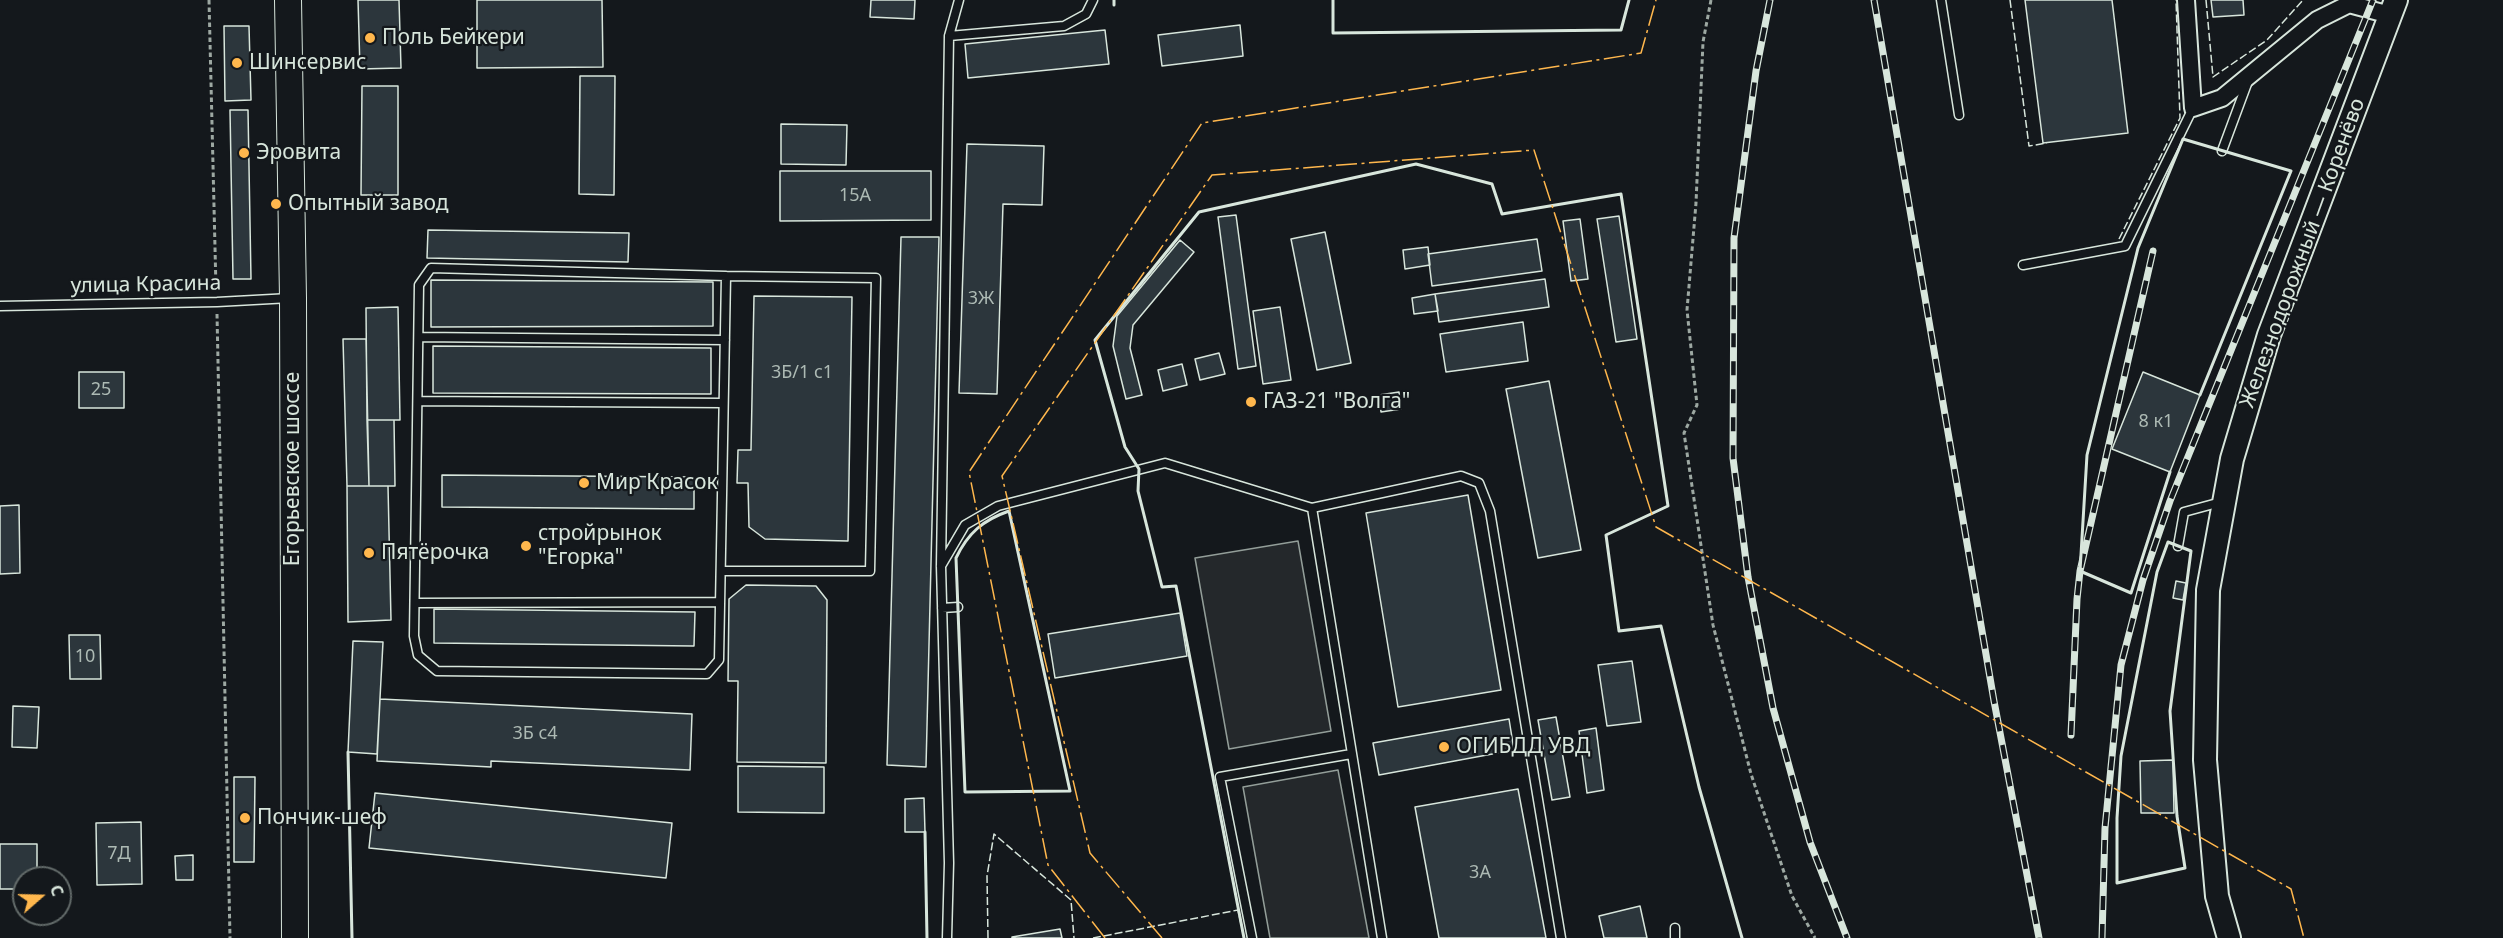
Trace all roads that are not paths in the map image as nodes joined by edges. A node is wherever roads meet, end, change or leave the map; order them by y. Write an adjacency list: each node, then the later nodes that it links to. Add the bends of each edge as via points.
1 (288, 0): 15 (main road, Егорьевское шоссе)
2 (959, 0): 8 (lane)
3 (1093, 0): 8 (lane, via 1086,14 1064,26)
4 (1941, 0): 11 (lane)
5 (2186, 0): 10 (street)
6 (2350, 2): 7 (street); 9 (street, via 2317,20)
7 (2393, 7): 21 (main road, Железнодорожный — Коренёво, via 2270,335 2232,459)
8 (949, 36): 24 (lane)
9 (2250, 75): 10 (street, via 2222,98); 12 (lane)
10 (2193, 108): 13 (lane, via 2125,246)
11 (1959, 115)
12 (2222, 151)
13 (2023, 265)
14 (726, 276): 17 (lane, via 431,268 419,285); 18 (lane); 25 (lane, via 876,278 870,571)
15 (293, 298): 16 (lane, улица Красина); 32 (main road, Егорьевское шоссе)
16 (0, 306)
17 (418, 337): 18 (lane); 19 (lane)
18 (724, 340): 20 (lane)
19 (418, 401): 20 (lane); 26 (lane)
20 (723, 403): 25 (lane)
21 (2224, 501): 23 (lane, via 2184,512); 38 (main road, Железнодорожный — Коренёво, via 2208,590 2205,760 2217,896)
22 (1312, 508): 24 (lane, via 1165,463 998,506 965,525); 30 (lane); 36 (lane, via 1461,476 1479,483 1490,511)
23 (2178, 546)
24 (941, 566): 29 (lane)
25 (721, 571): 27 (lane)
26 (415, 603): 27 (lane); 27 (lane, via 418,655 437,671 707,674 720,660)
27 (720, 603)
28 (958, 607): 29 (lane)
29 (942, 608): 33 (lane)
30 (1351, 754): 34 (lane, via 1220,777); 35 (lane)
31 (1675, 928): 37 (lane)
32 (294, 938)
33 (947, 938)
34 (1252, 938)
35 (1382, 938)
36 (1561, 938)
37 (1675, 938)
38 (2229, 938)

